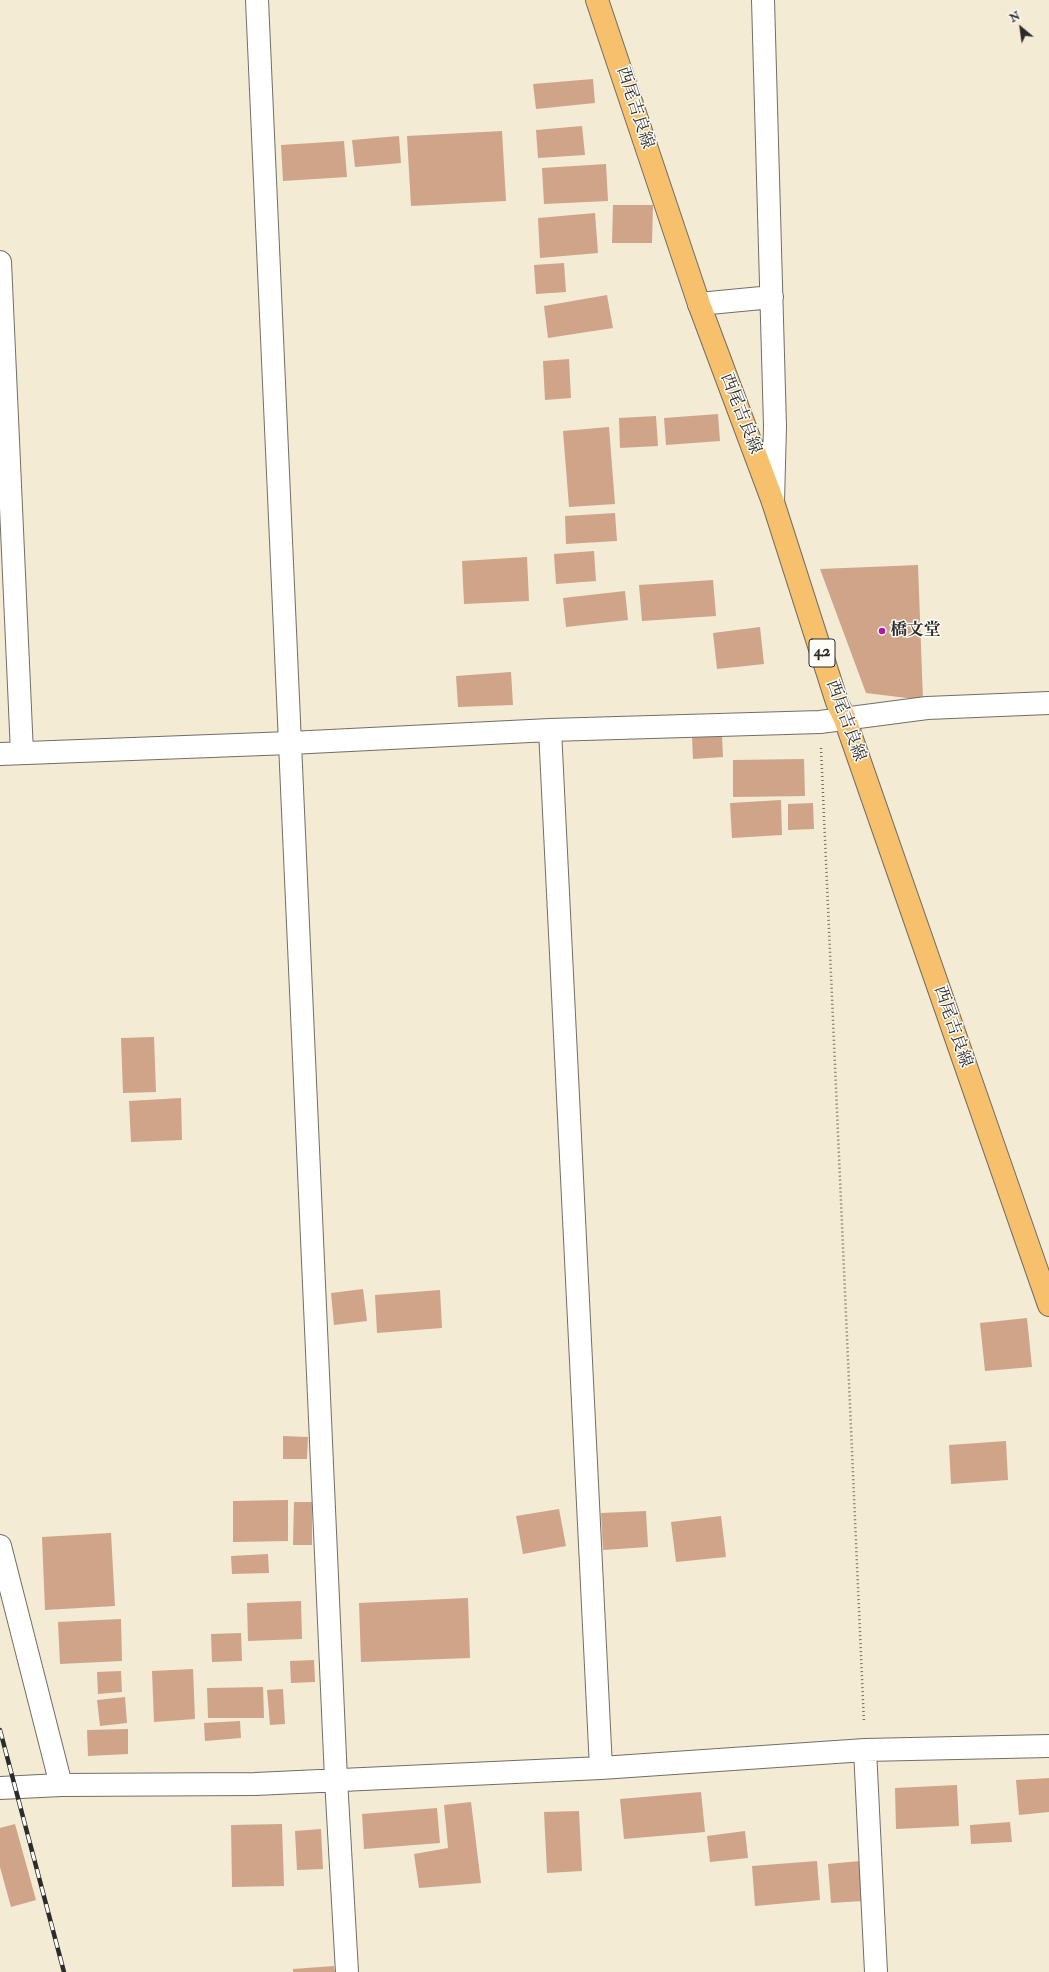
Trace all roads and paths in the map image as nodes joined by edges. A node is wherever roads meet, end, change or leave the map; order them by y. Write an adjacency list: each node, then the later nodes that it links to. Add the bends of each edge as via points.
1 (258, 0): 12 (street)
2 (597, 0): 6 (main road, 西尾吉良線 / 42)
3 (763, 0): 5 (street)
4 (0, 262): 13 (street)
5 (772, 297): 6 (street); 7 (street, via 775,426)
6 (699, 304): 7 (main road, 西尾吉良線 / 42)
7 (773, 502): 9 (main road, 西尾吉良線 / 42, via 837,702)
8 (1049, 703): 9 (street, via 927,708)
9 (845, 719): 10 (street); 15 (main road, 西尾吉良線 / 42)
10 (820, 722): 11 (street); 18 (path)
11 (550, 730): 12 (street); 19 (street)
12 (290, 743): 13 (street); 20 (street)
13 (22, 753): 14 (street)
14 (0, 754)
15 (1049, 1304)
16 (0, 1546): 21 (street)
17 (1049, 1746): 18 (street)
18 (865, 1750): 19 (street); 24 (street)
19 (601, 1768): 20 (street)
20 (336, 1779): 21 (street, via 255,1784); 23 (street)
21 (61, 1785): 22 (street)
22 (0, 1788)
23 (347, 1972)
24 (876, 1972)

